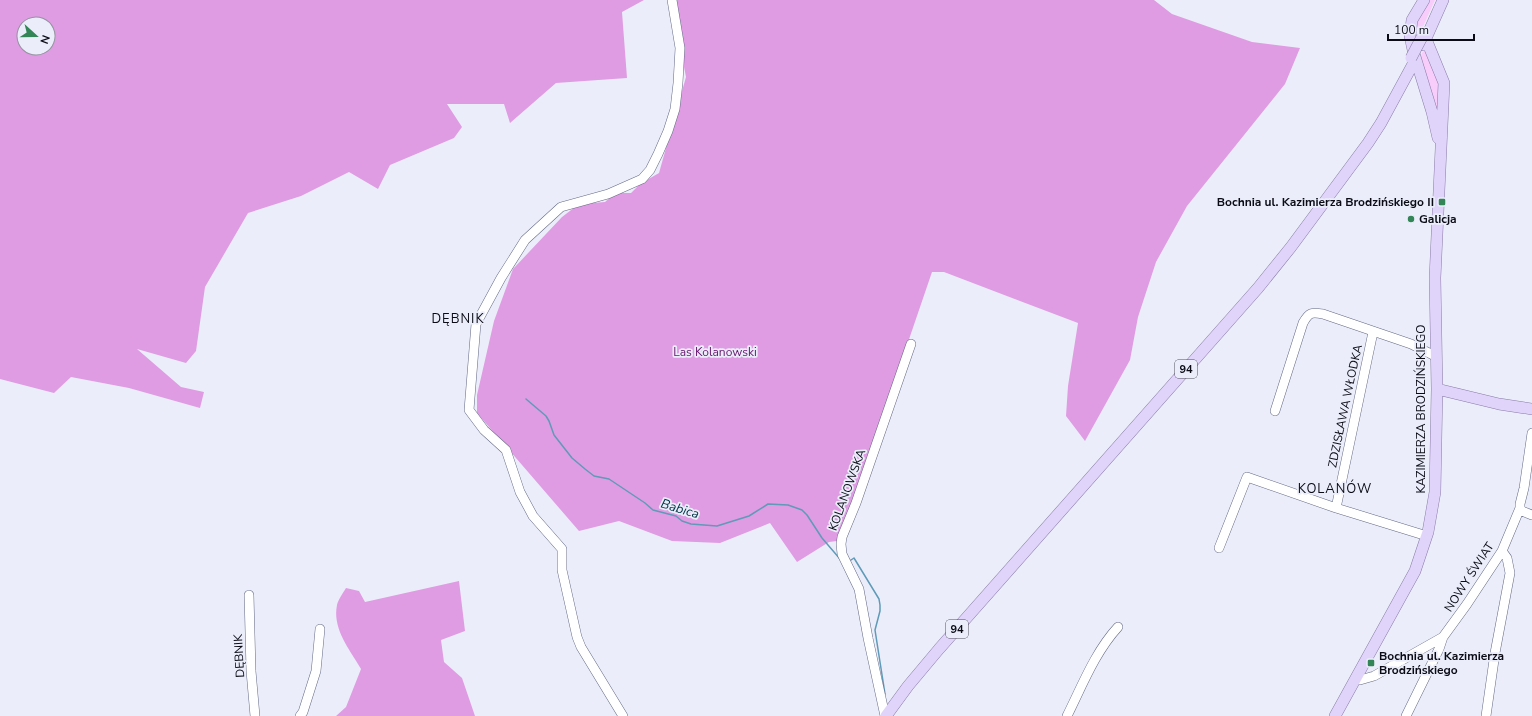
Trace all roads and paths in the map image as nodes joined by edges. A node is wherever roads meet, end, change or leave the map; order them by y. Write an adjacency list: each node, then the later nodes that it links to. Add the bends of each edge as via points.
1 (672, 0): 28 (street, via 680,48 678,83 668,131 658,154 642,179 608,194 561,207 525,240 476,324 469,410 484,430 506,450 520,492 533,516 562,549 562,570 581,648)
2 (1424, 0): 6 (main road, KAZIMIERZA BRODZIŃSKIEGO, via 1412,20 1410,36)
3 (1440, 0): 5 (main road, 94)
4 (1443, 0): 5 (main road, 94)
5 (1423, 41): 6 (main road, KAZIMIERZA BRODZIŃSKIEGO, via 1434,58 1444,83); 25 (main road, 94, bridge, via 1340,180 1291,247 1258,288 939,649)
6 (1440, 150): 9 (main road, KAZIMIERZA BRODZIŃSKIEGO)
7 (1373, 332): 9 (street, via 1411,344); 12 (street, via 1323,314 1313,312 1306,316); 14 (street, ZDZISŁAWA WŁODKA)
8 (911, 344): 25 (street, KOLANOWSKA, via 841,544 842,554 859,589 868,638)
9 (1435, 356): 10 (main road, KAZIMIERZA BRODZIŃSKIEGO)
10 (1436, 389): 11 (main road, via 1498,404); 17 (main road, KAZIMIERZA BRODZIŃSKIEGO, via 1435,492)
11 (1532, 409)
12 (1275, 410)
13 (1532, 433): 15 (street, NOWY ŚWIAT)
14 (1336, 508): 17 (street); 18 (street, via 1247,477)
15 (1520, 508): 16 (street); 19 (street, NOWY ŚWIAT)
16 (1532, 515)
17 (1427, 536): 24 (main road, KAZIMIERZA BRODZIŃSKIEGO, via 1409,584)
18 (1219, 548)
19 (1502, 551): 23 (street, NOWY ŚWIAT); 32 (street, via 1507,558 1510,573)
20 (249, 595): 26 (street, DĘBNIK)
21 (1118, 627): 29 (street, via 1097,656)
22 (320, 629): 27 (street, via 316,671)
23 (1443, 637): 24 (street, NOWY ŚWIAT, via 1374,676 1360,680); 31 (street)
24 (1356, 677): 30 (main road, KAZIMIERZA BRODZIŃSKIEGO)
25 (888, 714)
26 (255, 716)
27 (300, 716)
28 (622, 716)
29 (1068, 716)
30 (1335, 716)
31 (1406, 716)
32 (1486, 716)

